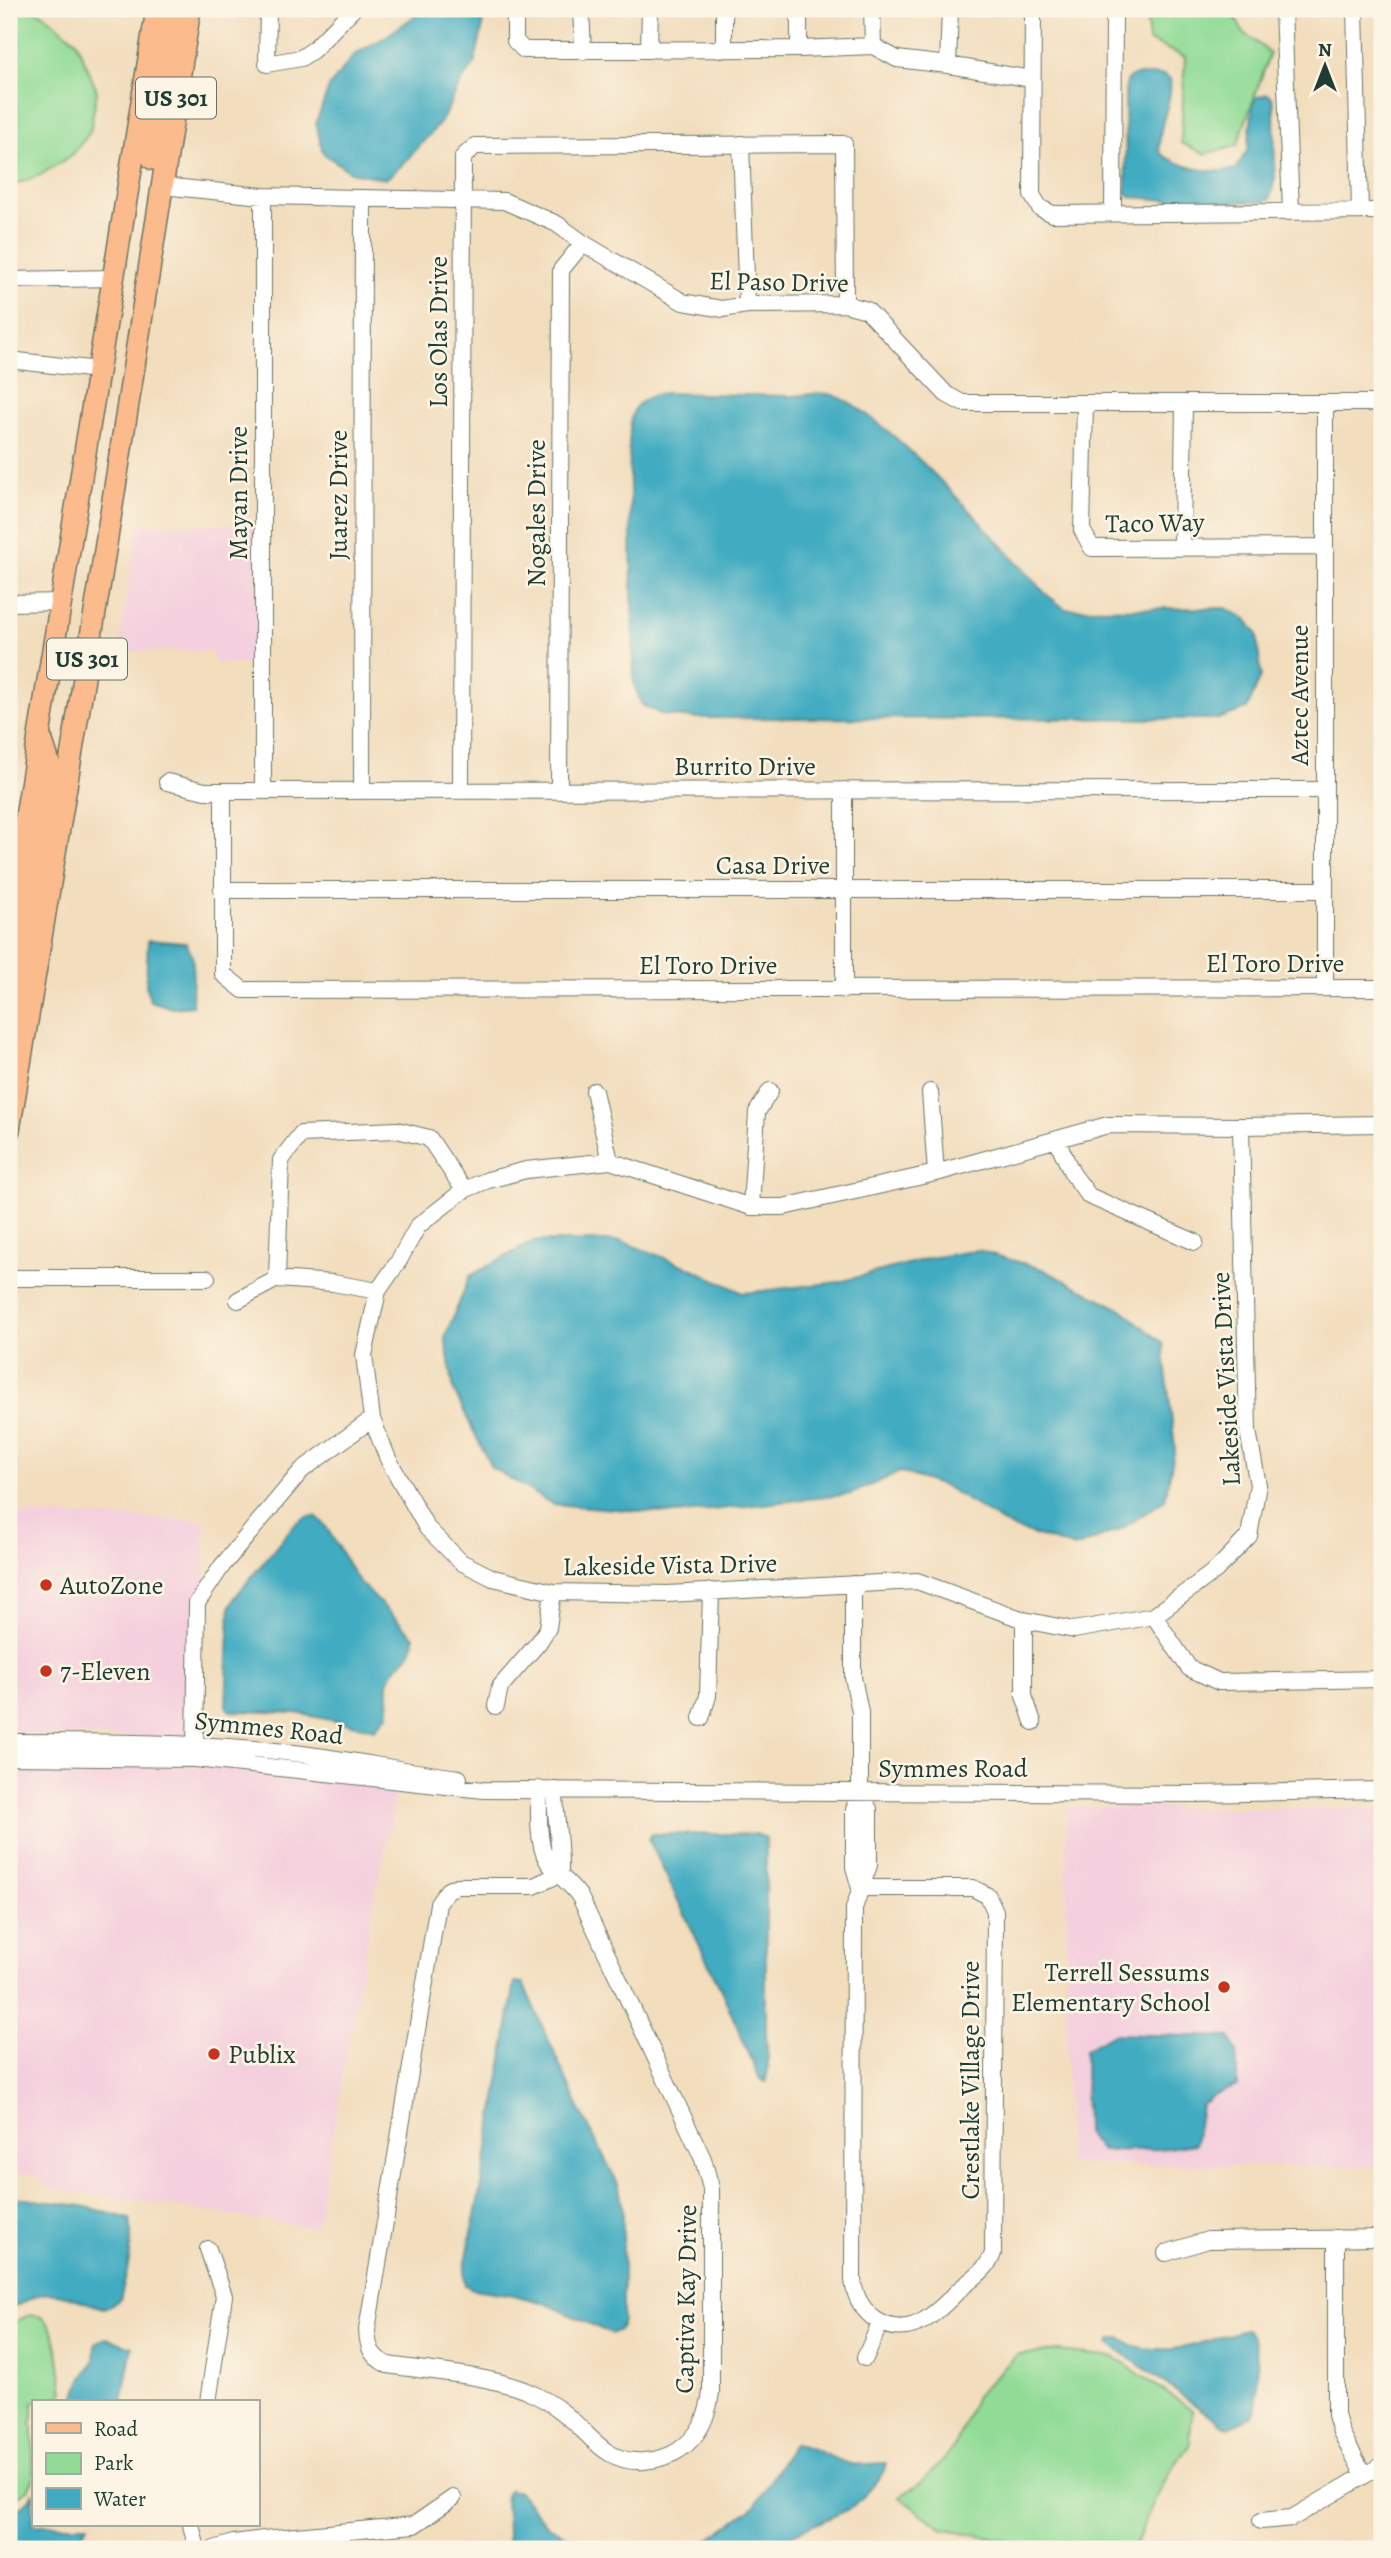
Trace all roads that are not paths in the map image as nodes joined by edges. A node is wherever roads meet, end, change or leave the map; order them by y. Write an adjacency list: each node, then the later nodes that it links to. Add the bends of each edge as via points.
1 (157, 9): 34 (main road, US 301)
2 (173, 9): 25 (main road, via 153,151 154,171)
3 (190, 9): 25 (main road, US 301)
4 (268, 9): 5 (street, via 267,64 313,51)
5 (353, 9)
6 (515, 9): 21 (street, via 515,41 524,50)
7 (581, 9): 21 (street)
8 (650, 9): 20 (street)
9 (724, 9): 18 (street)
10 (799, 9): 19 (street)
11 (872, 9): 17 (street)
12 (950, 9): 22 (street)
13 (1033, 9): 23 (street)
14 (1114, 9): 32 (street)
15 (1283, 9): 29 (street)
16 (1355, 9): 30 (street)
17 (873, 46): 19 (street); 22 (street, via 897,59)
18 (724, 48): 19 (street); 20 (street)
19 (799, 49)
20 (649, 50): 21 (street)
21 (583, 51)
22 (948, 65): 23 (street)
23 (1032, 79): 32 (street, via 1032,195 1040,208 1053,214)
24 (741, 144): 28 (street, Los Olas Drive, via 475,146 463,157); 36 (street, Los Olas Drive, via 844,144); 37 (street)
25 (162, 186): 26 (street, El Paso Drive); 66 (main road, US 301, via 101,576)
26 (263, 196): 27 (street, El Paso Drive); 54 (street, Mayan Drive)
27 (363, 200): 28 (street, El Paso Drive); 55 (street, Juarez Drive)
28 (463, 200): 33 (street, El Paso Drive, via 504,201 557,224); 56 (street, Los Olas Drive)
29 (1291, 211): 30 (street); 32 (street)
30 (1360, 211): 31 (street)
31 (1382, 211)
32 (1113, 212)
33 (583, 243): 37 (street, El Paso Drive, via 683,302 722,309); 50 (street, Nogales Drive, via 561,270)
34 (113, 278): 35 (street); 39 (main road, US 301)
35 (9, 280)
36 (845, 304): 37 (street, El Paso Drive); 40 (street, El Paso Drive, via 867,310 946,394 962,403)
37 (747, 305)
38 (9, 360): 39 (street)
39 (98, 370): 46 (main road, US 301)
40 (1085, 403): 41 (street, El Paso Drive); 44 (street, Taco Way, via 1082,530 1093,548)
41 (1184, 403): 42 (street, El Paso Drive); 44 (street)
42 (1325, 403): 43 (street, El Paso Drive); 45 (street, Aztec Avenue)
43 (1382, 403)
44 (1182, 546): 45 (street, Taco Way)
45 (1323, 547): 52 (street, Aztec Avenue)
46 (61, 602): 47 (street); 48 (main road, US 301)
47 (9, 603)
48 (40, 736): 57 (main road, US 301); 65 (main road, via 51,769)
49 (167, 782): 53 (street, Burrito Drive)
50 (559, 790): 51 (street, Burrito Drive); 56 (street, Burrito Drive)
51 (844, 790): 52 (street, Burrito Drive); 59 (street)
52 (1324, 790): 60 (street, Aztec Avenue)
53 (223, 791): 54 (street, Burrito Drive); 58 (street, El Toro Drive)
54 (263, 791): 55 (street, Burrito Drive)
55 (362, 791): 56 (street, Burrito Drive)
56 (461, 791)
57 (13, 870): 61 (main road, US 301)
58 (222, 890): 59 (street, Casa Drive); 64 (street, El Toro Drive, via 223,974 243,990)
59 (844, 890): 60 (street, Casa Drive); 64 (street)
60 (1325, 890): 62 (street, Aztec Avenue)
61 (9, 921)
62 (1325, 987): 63 (street, El Toro Drive); 64 (street, El Toro Drive)
63 (1382, 988)
64 (844, 990)
65 (9, 1030)
66 (13, 1073): 72 (main road, US 301)
67 (594, 1091): 74 (street)
68 (770, 1091): 77 (street, via 757,1112)
69 (930, 1092): 75 (street)
70 (1382, 1124): 71 (street, Lakeside Vista Drive)
71 (1241, 1126): 73 (street, Lakeside Vista Drive, via 1108,1125); 88 (street, Lakeside Vista Drive, via 1248,1431 1258,1485 1248,1536 1216,1570)
72 (9, 1130)
73 (1057, 1140): 75 (street, Lakeside Vista Drive); 78 (street, via 1089,1196)
74 (610, 1161): 76 (street, Lakeside Vista Drive, via 526,1170); 77 (street, Lakeside Vista Drive)
75 (936, 1172): 77 (street, Lakeside Vista Drive, via 783,1207)
76 (464, 1190): 81 (street, via 429,1138 397,1130 301,1134 281,1160); 82 (street, Lakeside Vista Drive, via 418,1226)
77 (751, 1207)
78 (1195, 1242)
79 (9, 1278): 80 (street)
80 (207, 1278)
81 (277, 1279): 82 (street); 83 (street)
82 (378, 1291): 84 (street, Lakeside Vista Drive, via 364,1355)
83 (239, 1300)
84 (372, 1419): 87 (street, Lakeside Vista Drive, via 426,1528 461,1562 493,1578); 95 (street, via 302,1470 222,1566 198,1603)
85 (853, 1584): 86 (street, Lakeside Vista Drive); 89 (street, Lakeside Vista Drive, via 917,1581); 99 (street)
86 (711, 1591): 87 (street, Lakeside Vista Drive); 92 (street, via 708,1696)
87 (553, 1592): 91 (street, via 548,1628 500,1687)
88 (1154, 1616): 89 (street, Lakeside Vista Drive, via 1074,1630); 90 (street, via 1188,1668 1219,1682)
89 (1024, 1620): 93 (street, via 1024,1696)
90 (1382, 1679)
91 (496, 1706)
92 (701, 1717)
93 (1033, 1722)
94 (9, 1742): 95 (street, Symmes Road)
95 (195, 1752): 96 (street, Symmes Road); 97 (street, Symmes Road, via 313,1755)
96 (9, 1757)
97 (539, 1789): 99 (street, Symmes Road); 100 (street, via 555,1817)
98 (1382, 1790): 99 (street, Symmes Road)
99 (860, 1792): 101 (street, via 869,1809 869,1865)
100 (560, 1874): 100 (street, Captiva Kay Drive, via 534,1886 457,1886 438,1904 368,2346 375,2358 388,2365 525,2391 549,2402 617,2458 660,2459 687,2444 709,2407 711,2188 703,2159 579,1897)
101 (860, 1888): 106 (street, via 853,1908 853,2280 859,2305); 106 (street, Crestlake Village Drive, via 973,1888 988,1896 995,1910 993,2253 986,2267 925,2320 904,2328)
102 (1336, 2238): 103 (street); 105 (street, via 1208,2240); 110 (street, via 1336,2415 1340,2432)
103 (1382, 2238)
104 (208, 2249): 108 (street, via 224,2296)
105 (1166, 2253)
106 (880, 2323): 107 (street)
107 (866, 2357)
108 (208, 2400)
109 (1382, 2465): 110 (street)
110 (1364, 2475): 112 (street, via 1292,2518)
111 (453, 2498): 115 (street, via 414,2525 264,2539)
112 (1261, 2521)
113 (191, 2526): 114 (street)
114 (197, 2549)
115 (214, 2549)

